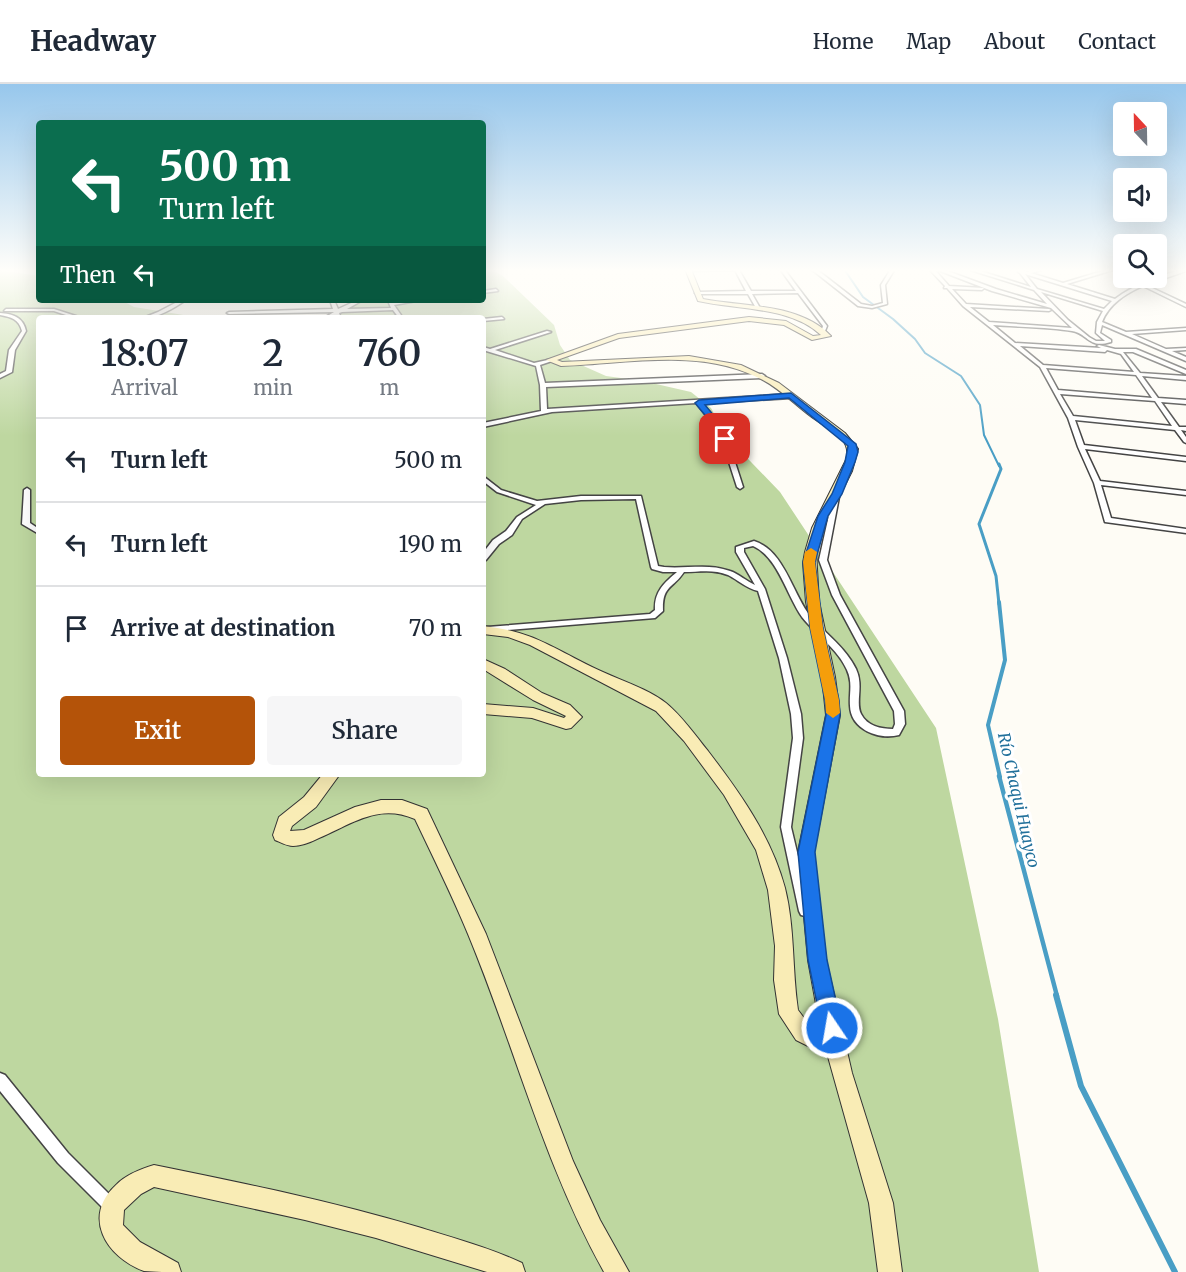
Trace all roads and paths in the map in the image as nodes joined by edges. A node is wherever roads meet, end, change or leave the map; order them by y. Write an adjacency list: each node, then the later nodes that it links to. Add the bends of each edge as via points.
1 (23, 324): 27 (street, via 24,331 12,350)
2 (707, 324): 24 (street, via 618,336)
3 (788, 324): 14 (street, via 812,338 826,337)
4 (808, 324): 14 (street)
5 (823, 324): 14 (street)
6 (991, 324): 17 (street)
7 (1008, 324): 12 (street)
8 (1073, 324): 12 (street)
9 (1099, 324): 16 (street, via 1098,333 1109,341)
10 (1105, 324): 15 (street)
11 (1186, 329): 15 (street)
12 (1080, 330): 16 (street)
13 (549, 332): 20 (street)
14 (823, 332)
15 (1125, 333): 21 (street)
16 (1097, 342): 22 (street, via 1095,345)
17 (1014, 344): 22 (street); 26 (street)
18 (486, 349): 20 (street)
19 (1186, 349): 21 (street)
20 (490, 350): 25 (street)
21 (1165, 350): 23 (street)
22 (1119, 351): 29 (street, via 1134,350); 30 (street)
23 (1186, 359)
24 (550, 360): 25 (street); 32 (street, via 561,364 710,359)
25 (538, 365): 34 (street)
26 (1042, 366): 30 (street); 35 (street)
27 (8, 368): 28 (street); 31 (street, via 9,372)
28 (0, 369)
29 (1186, 372)
30 (1138, 375): 33 (street); 37 (street)
31 (0, 376)
32 (762, 376): 34 (street); 36 (street)
33 (1186, 378)
34 (543, 385): 40 (street)
35 (1058, 392): 37 (street); 41 (street)
36 (791, 396): 39 (street); 53 (street, via 852,446)
37 (1158, 399): 38 (street); 43 (street)
38 (1186, 402)
39 (699, 403): 40 (street); 50 (street, via 722,431)
40 (543, 411): 42 (street)
41 (1071, 418): 43 (street); 46 (street)
42 (486, 424)
43 (1177, 429): 44 (street); 45 (street)
44 (1186, 429)
45 (1186, 441)
46 (1081, 447): 47 (street); 49 (street)
47 (1186, 459)
48 (486, 480): 54 (street, via 499,491)
49 (1097, 483): 52 (street); 56 (street, via 1108,520)
50 (740, 487)
51 (27, 490): 55 (street, via 26,524)
52 (1186, 493)
53 (837, 494): 60 (street, via 823,516 810,553); 60 (street, via 823,560 836,595 899,711 896,732 882,733 867,727 857,717 855,678)
54 (542, 504): 57 (street, via 519,518 509,534); 58 (street, via 581,498 639,497 655,567)
55 (36, 530)
56 (1186, 531)
57 (486, 554)
58 (681, 571): 59 (street, via 721,570); 61 (street, via 662,590 659,611 652,616)
59 (761, 589): 60 (street, via 740,552 743,544 763,547 802,611); 66 (street, via 796,714 798,738 786,827)
60 (817, 628): 66 (street, via 833,715 806,852)
61 (486, 630)
62 (486, 630): 67 (street, via 535,642 647,698 690,737 730,791 764,848 777,890 789,1014 810,1037 825,1036)
63 (486, 665): 64 (street, via 575,717 566,724 533,713)
64 (486, 709)
65 (330, 777): 72 (street, via 310,802 285,822 281,835 290,840 309,836 346,816 387,804 411,807 421,814 477,934 564,1166)
66 (817, 960): 67 (street)
67 (832, 1028): 73 (street, via 841,1072 881,1202)
68 (0, 1080): 69 (street, via 63,1158)
69 (112, 1207): 70 (street, via 110,1222 120,1242); 71 (street, via 132,1184 154,1176 376,1226 480,1257)
70 (169, 1272)
71 (513, 1272)
72 (617, 1272)
73 (890, 1272)

